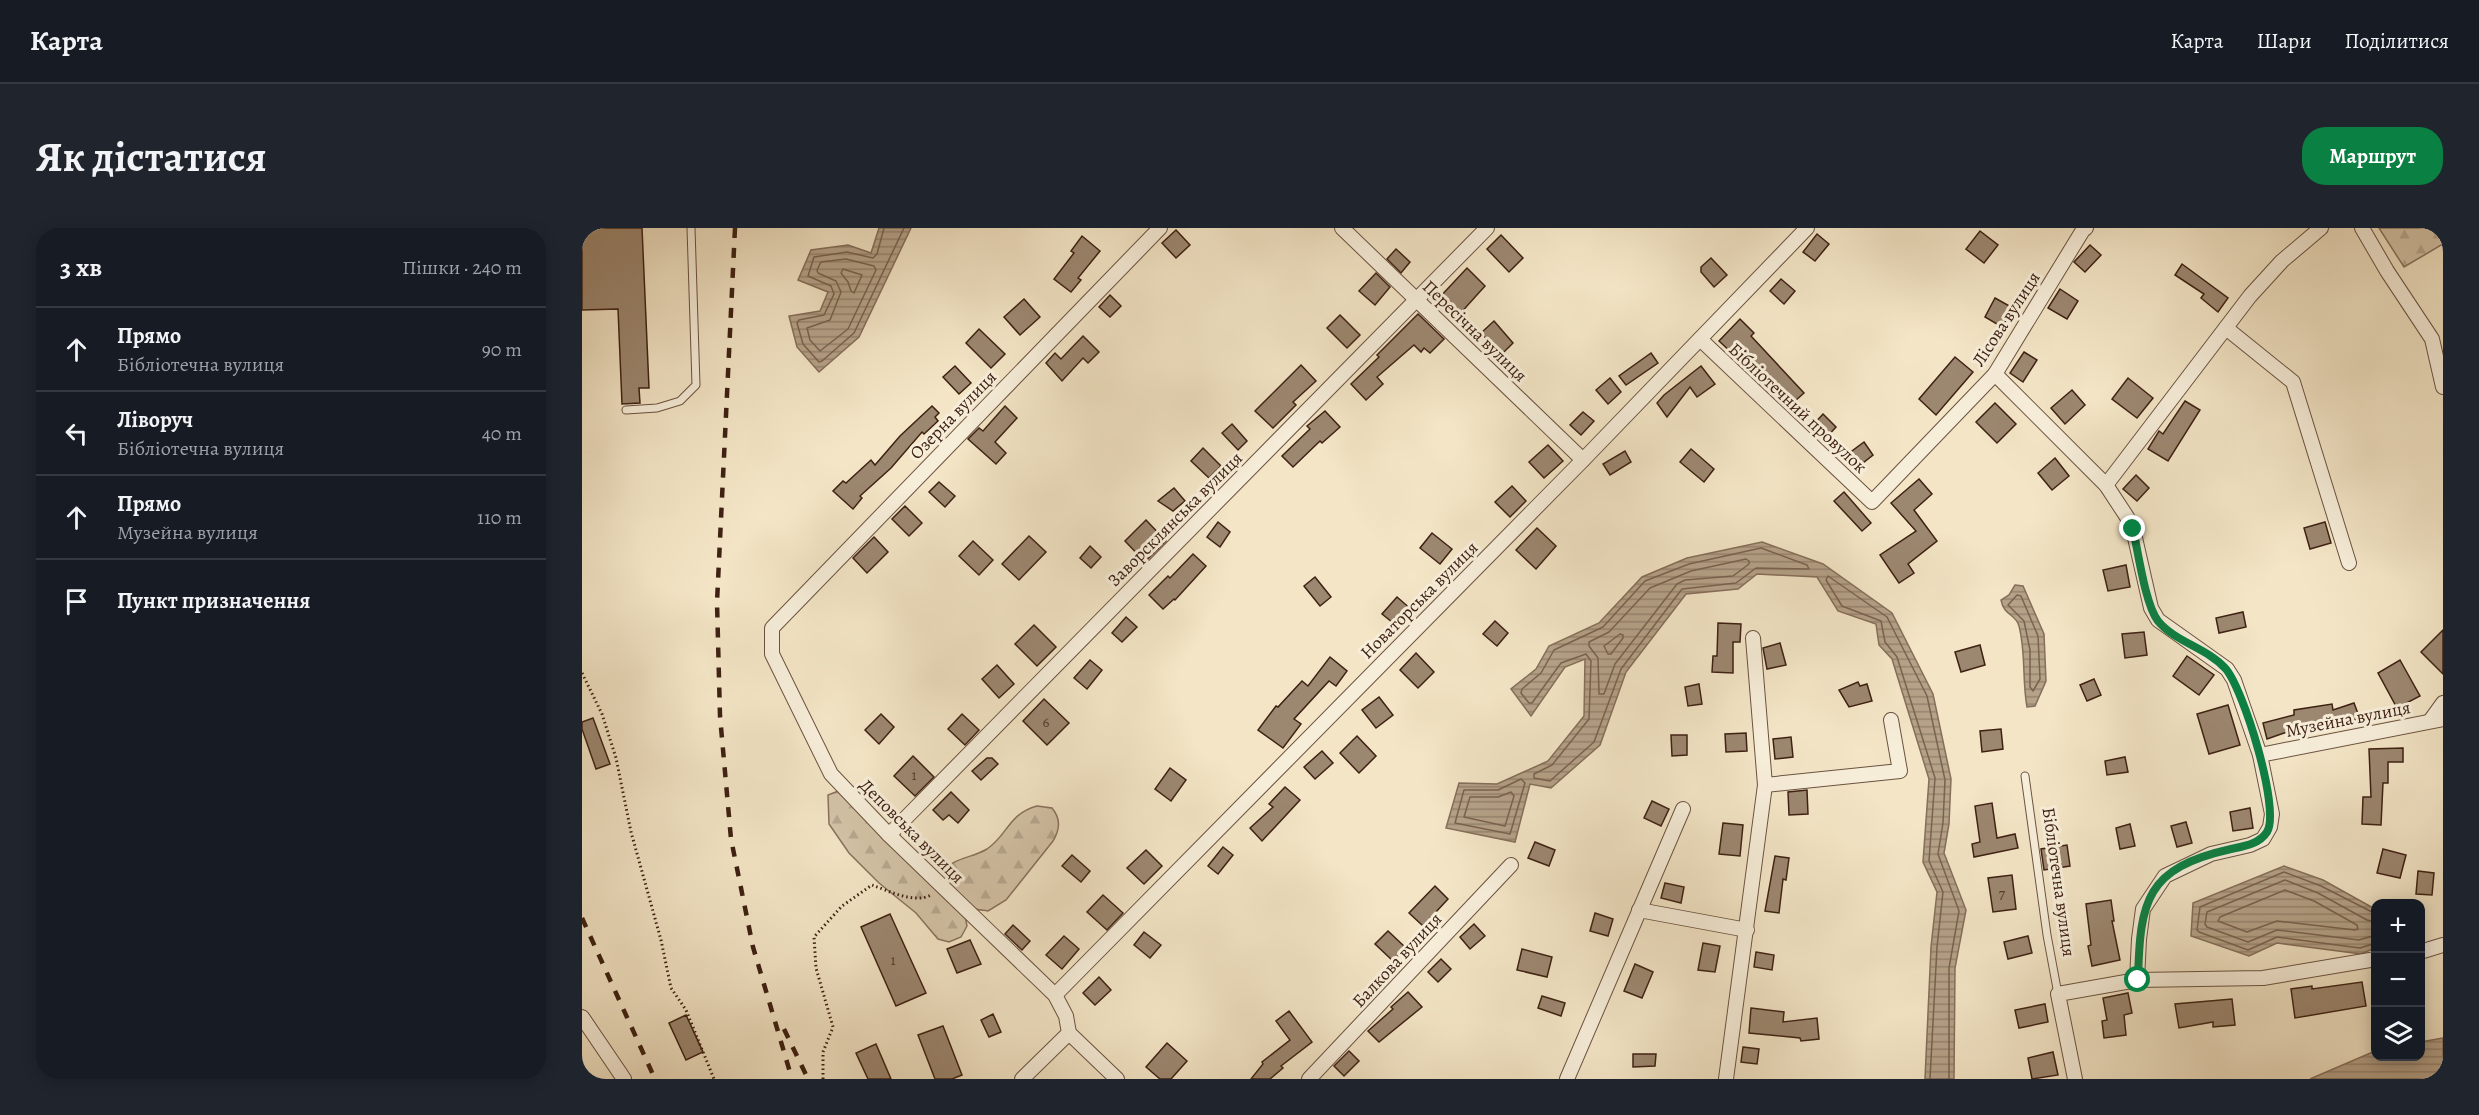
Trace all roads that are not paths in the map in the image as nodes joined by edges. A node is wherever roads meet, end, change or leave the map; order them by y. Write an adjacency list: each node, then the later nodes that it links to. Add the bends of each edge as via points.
1 (691, 228): 14 (lane, via 696,385 680,401 657,408)
2 (1160, 228): 19 (street, Озерна вулиця)
3 (1342, 228): 9 (street, Пересічна вулиця)
4 (1487, 228): 9 (street, Заворсклянська вулиця)
5 (1807, 228): 11 (street, Новаторська вулиця)
6 (2084, 228): 12 (street, Лісова вулиця)
7 (2320, 228): 10 (street, via 2282,261)
8 (2362, 228): 13 (street, via 2432,339)
9 (1417, 300): 15 (street, Пересічна вулиця); 28 (street, Заворсклянська вулиця)
10 (2226, 328): 16 (street); 18 (street, via 2293,382)
11 (1700, 339): 15 (street, Новаторська вулиця); 17 (street, Бібліотечний провулок)
12 (1995, 374): 16 (street); 17 (street, Лісова вулиця)
13 (2443, 387)
14 (626, 410)
15 (1583, 460): 37 (street, Новаторська вулиця)
16 (2106, 485): 24 (street, via 2133,529 2151,608 2158,620 2227,669)
17 (1872, 502)
18 (2349, 563)
19 (772, 628): 28 (street, Деповська вулиця, via 772,654 831,774)
20 (1753, 638): 26 (street)
21 (2443, 703): 23 (street)
22 (1891, 720): 26 (street, via 1900,771)
23 (2437, 720): 24 (street, Музейна вулиця)
24 (2260, 755): 35 (street, via 2272,814 2270,827 2263,839 2211,854 2165,876 2143,909)
25 (2025, 776): 36 (lane, Бібліотечна вулиця)
26 (1765, 784): 31 (street)
27 (1683, 809): 30 (street)
28 (889, 835): 37 (street, Деповська вулиця)
29 (1511, 865): 43 (street, Балкова вулиця)
30 (1639, 909): 31 (street); 44 (street)
31 (1747, 930): 45 (street)
32 (2443, 945): 33 (street)
33 (2425, 951)
34 (2371, 960): 35 (street, via 2263,978)
35 (2138, 980): 36 (street)
36 (2058, 994): 46 (street, Бібліотечна вулиця)
37 (1054, 995): 39 (street, Деповська вулиця, via 1066,1016)
38 (582, 1017): 40 (street)
39 (1069, 1033): 41 (street); 42 (street, Деповська вулиця)
40 (624, 1079)
41 (1022, 1079)
42 (1117, 1079)
43 (1309, 1079)
44 (1567, 1079)
45 (1726, 1079)
46 (2075, 1079)

